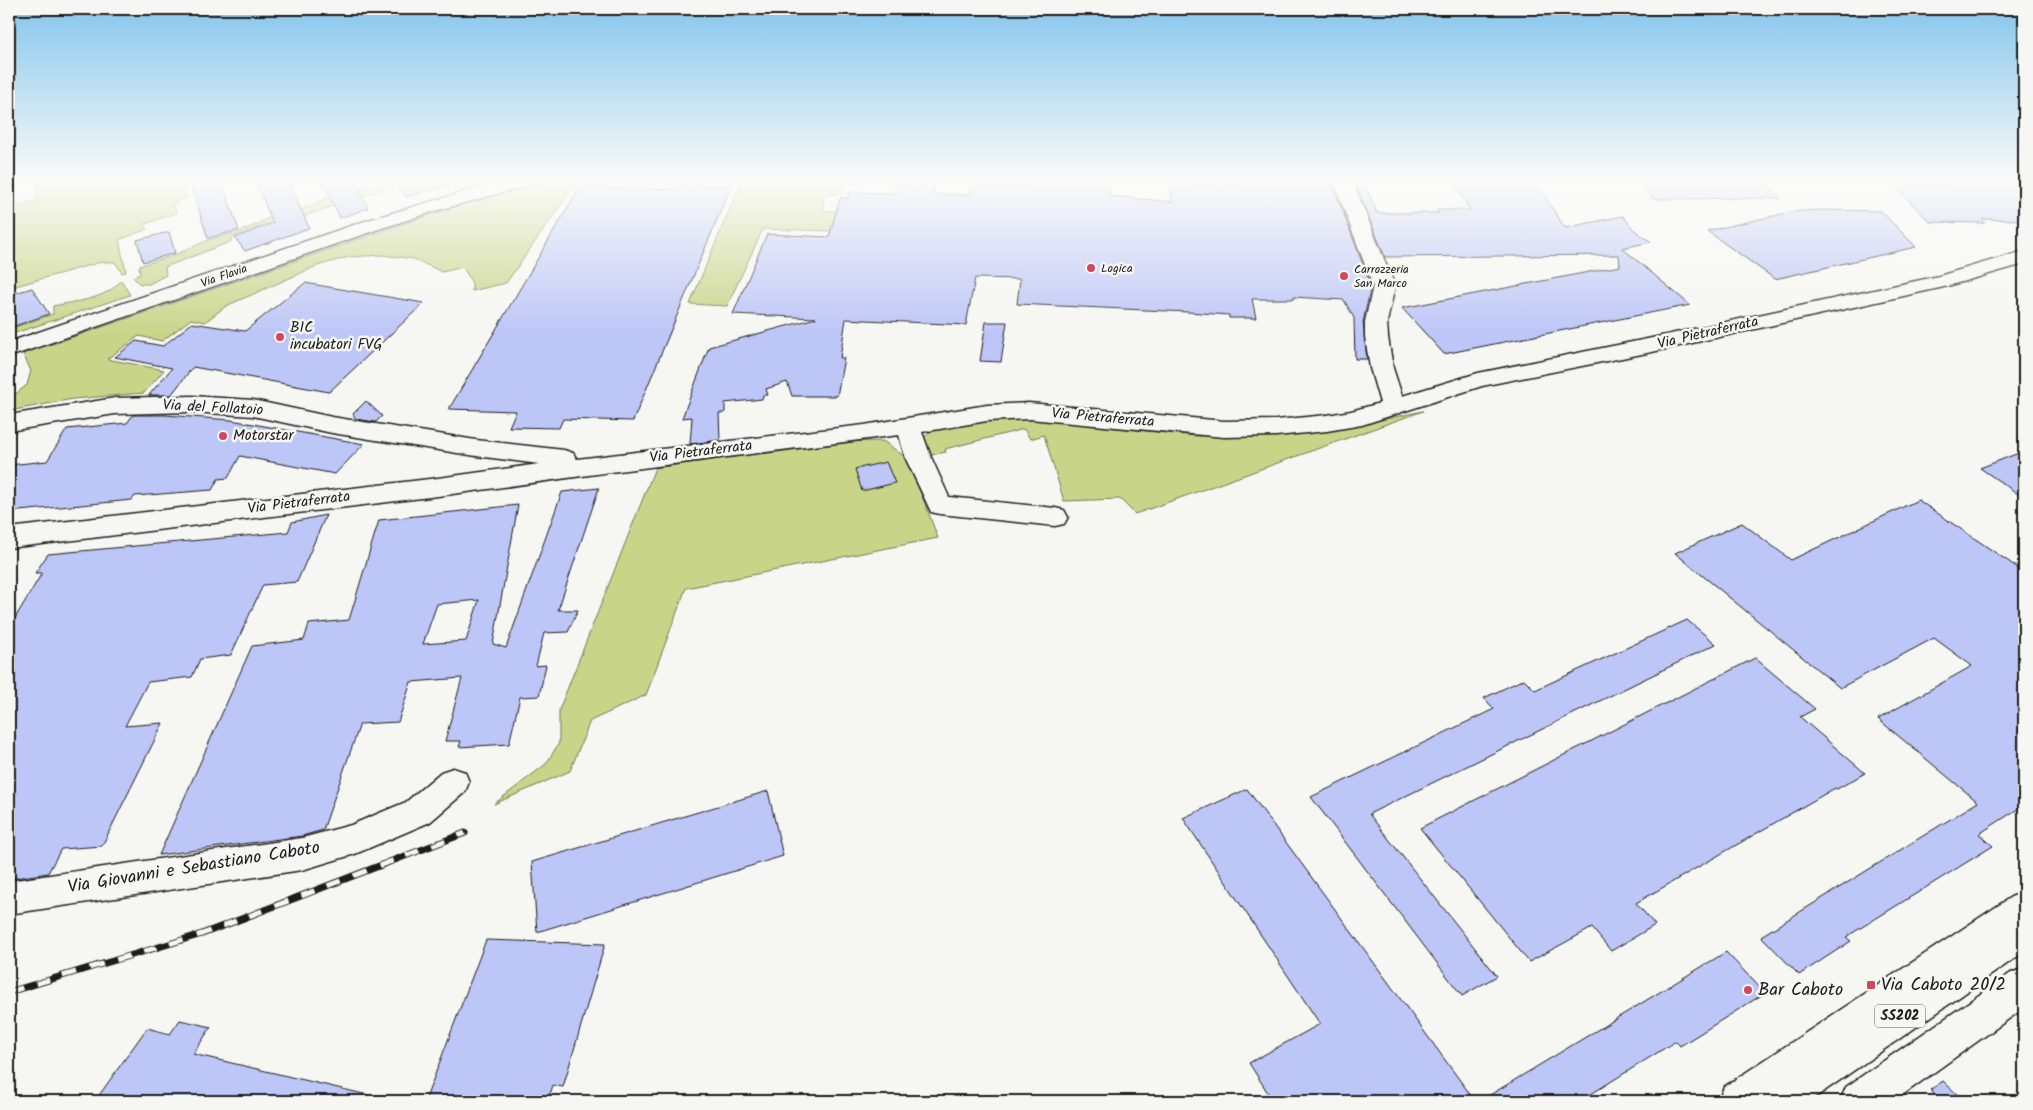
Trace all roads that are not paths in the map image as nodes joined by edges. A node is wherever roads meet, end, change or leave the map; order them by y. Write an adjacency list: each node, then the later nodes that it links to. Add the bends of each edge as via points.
1 (352, 232): 4 (main road, Via Flavia)
2 (1363, 232): 5 (main road, via 1384,286 1385,296 1377,314 1378,354)
3 (2024, 257): 5 (main road, Via Pietraferrata, via 1934,283 1652,346 1478,380)
4 (9, 350)
5 (1392, 407): 7 (main road, Via Pietraferrata, via 1353,419 1276,428 1224,429 1029,411 979,414)
6 (9, 423): 8 (main road, Via del Follatoio, via 115,406 192,404 254,408 332,425)
7 (908, 426): 9 (main road, Via Pietraferrata); 11 (main road, via 940,505)
8 (476, 448): 9 (main road, Via del Follatoio); 10 (main road)
9 (611, 463): 10 (main road, Via Pietraferrata)
10 (438, 487): 12 (main road, Via Pietraferrata)
11 (1055, 518)
12 (9, 538)
13 (453, 782): 14 (main road, Via Giovanni e Sebastiano Caboto, via 418,812 355,839 302,854)
14 (9, 898)
15 (2024, 909): 18 (main road)
16 (2024, 931): 18 (main road, SS202)
17 (2024, 986): 19 (main road)
18 (1751, 1100)
19 (1860, 1101)

